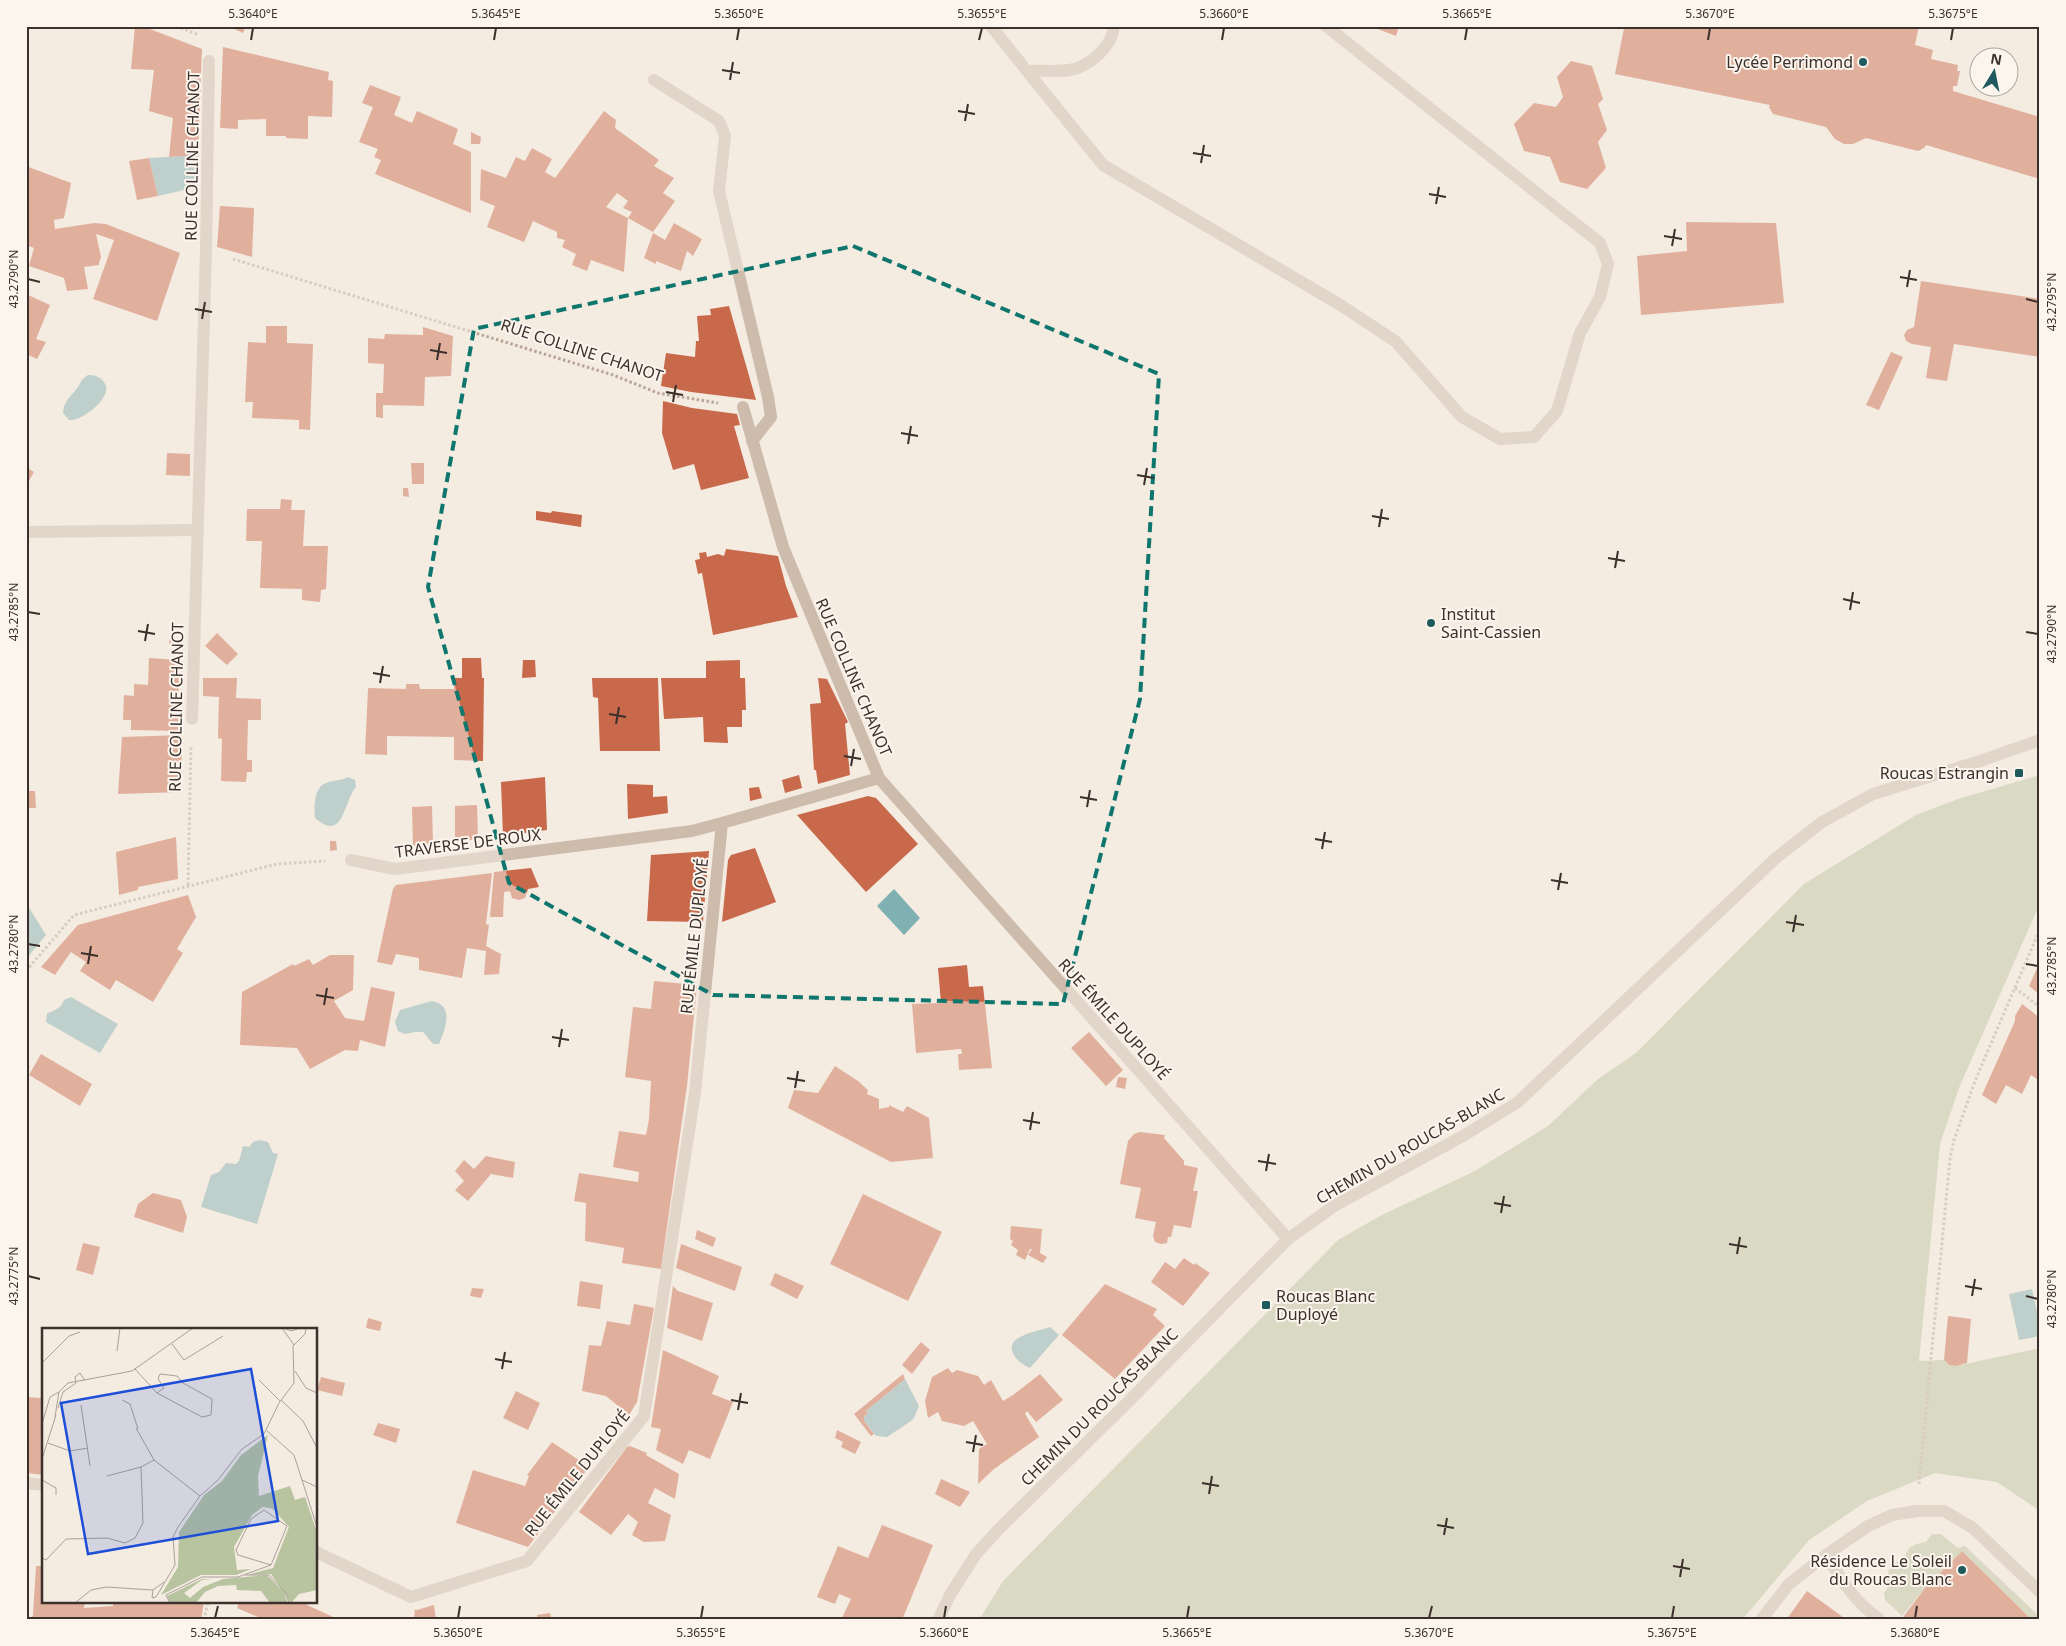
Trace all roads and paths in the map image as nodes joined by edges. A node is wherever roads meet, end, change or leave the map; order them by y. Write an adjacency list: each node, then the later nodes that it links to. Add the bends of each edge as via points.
1 (991, 26): 5 (street)
2 (1114, 26): 5 (street, via 1113,37 1098,57 1071,70)
3 (1326, 26): 5 (street, via 1600,244 1608,264 1600,297 1580,333 1557,411 1534,437 1500,439 1462,417 1395,341 1342,306 1103,165)
4 (209, 62): 7 (street, RUE COLLINE CHANOT)
5 (1027, 71)
6 (654, 80): 9 (street, via 719,121 725,136 719,191 771,417)
7 (206, 251): 8 (path, RUE COLLINE CHANOT, via 613,375 658,393); 10 (street, RUE COLLINE CHANOT)
8 (743, 407): 9 (street, RUE COLLINE CHANOT)
9 (752, 441): 14 (street, RUE COLLINE CHANOT, via 783,547)
10 (196, 530): 11 (street); 12 (street, RUE COLLINE CHANOT)
11 (26, 532)
12 (192, 719): 17 (path, RUE COLLINE CHANOT)
13 (2040, 740): 22 (street, CHEMIN DU ROUCAS-BLANC, via 1874,794 1822,822 1776,858 1518,1102 1463,1136 1334,1206)
14 (879, 778): 15 (street); 22 (street, RUE ÉMILE DUPLOYÉ)
15 (722, 822): 16 (street, TRAVERSE DE ROUX, via 692,831 395,869); 26 (street, RUE ÉMILE DUPLOYÉ, via 695,1093 644,1416 527,1561 411,1597)
16 (351, 860): 17 (path, via 277,864)
17 (188, 885): 19 (path, via 74,915)
18 (2040, 928): 20 (path)
19 (26, 971)
20 (2015, 988): 21 (path); 25 (path, via 1975,1081 1950,1159)
21 (2040, 1007)
22 (1288, 1240): 31 (street, CHEMIN DU ROUCAS-BLANC, via 976,1554)
23 (26, 1483): 24 (street)
24 (42, 1485)
25 (1917, 1511): 27 (street, via 1892,1515 1868,1526); 28 (street, via 1944,1511 1973,1528)
26 (318, 1553)
27 (1826, 1555): 32 (street, via 1789,1584); 33 (street, via 1846,1587)
28 (2040, 1592)
29 (208, 1604): 30 (path)
30 (204, 1620)
31 (938, 1620)
32 (1761, 1620)
33 (1879, 1620)

